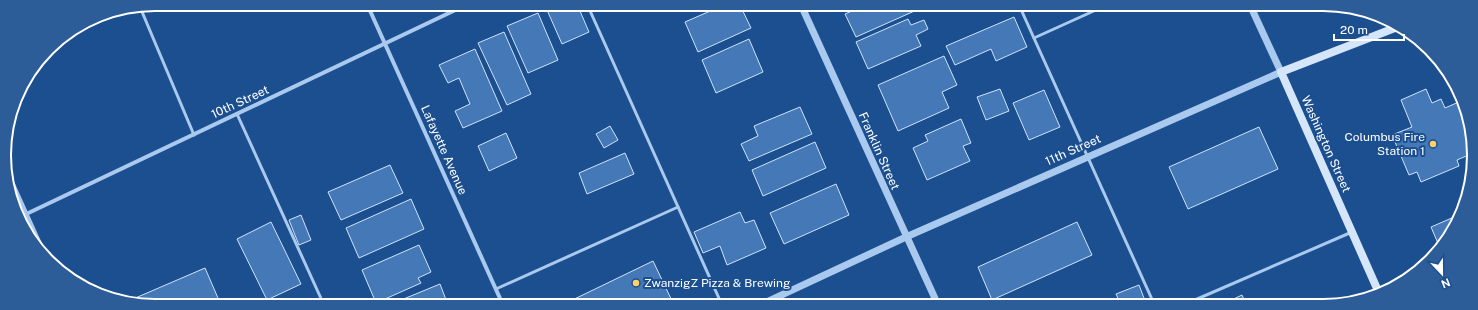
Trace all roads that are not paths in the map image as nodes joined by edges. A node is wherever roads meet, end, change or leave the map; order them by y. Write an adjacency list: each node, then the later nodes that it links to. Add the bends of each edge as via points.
1 (142, 11): 14 (lane)
2 (370, 11): 11 (street, Lafayette Avenue)
3 (453, 11): 11 (street, 10th Street)
4 (590, 11): 17 (lane)
5 (804, 11): 20 (street, Franklin Street)
6 (1022, 11): 10 (lane)
7 (1094, 11): 10 (lane)
8 (1253, 11): 12 (street, Washington Street)
9 (1393, 29): 12 (main road, 11th Street)
10 (1034, 38): 15 (lane)
11 (385, 44): 13 (street, 10th Street); 23 (street, Lafayette Avenue)
12 (1281, 72): 15 (street, 11th Street); 19 (main road, Washington Street)
13 (237, 114): 14 (street, 10th Street); 24 (lane)
14 (194, 135): 18 (street, 10th Street)
15 (1088, 157): 20 (street, 11th Street); 29 (lane)
16 (15, 187): 18 (street)
17 (678, 207): 23 (lane); 26 (lane)
18 (27, 214): 21 (street)
19 (1352, 232): 22 (main road, Washington Street); 30 (lane)
20 (906, 237): 27 (street, 11th Street); 28 (street, Franklin Street)
21 (38, 239)
22 (1377, 288)
23 (496, 289): 25 (street, Lafayette Avenue)
24 (321, 299)
25 (500, 299)
26 (719, 299)
27 (773, 299)
28 (935, 299)
29 (1152, 299)
30 (1197, 299)

